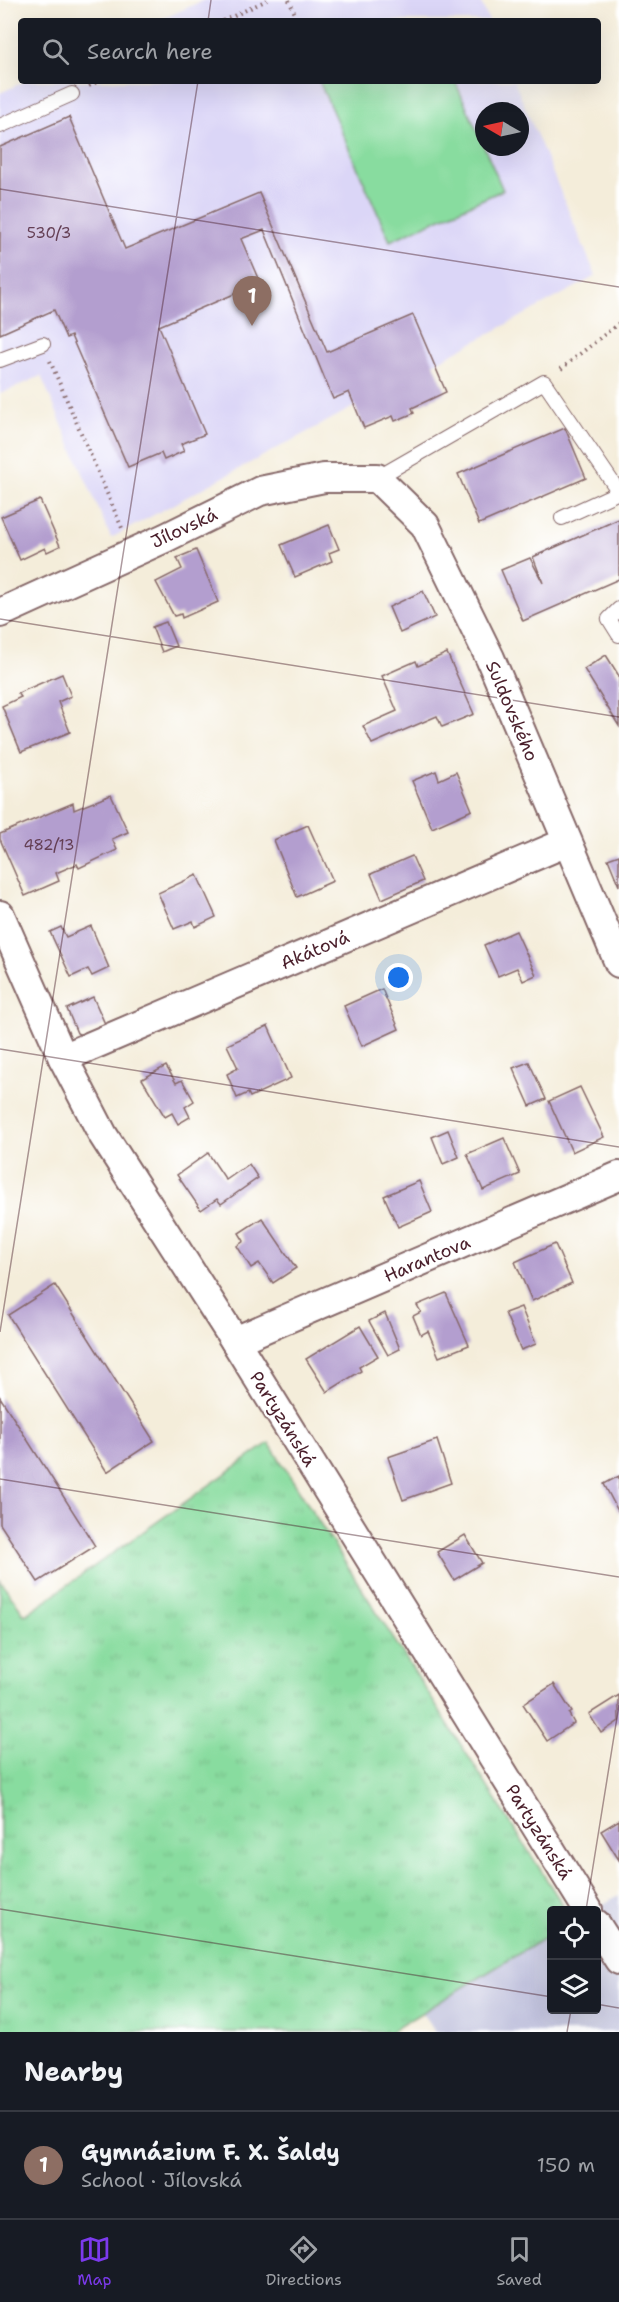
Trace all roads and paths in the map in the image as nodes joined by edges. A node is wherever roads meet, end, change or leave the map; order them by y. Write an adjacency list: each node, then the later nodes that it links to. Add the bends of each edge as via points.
1 (267, 0): 3 (path)
2 (290, 0): 4 (path)
3 (229, 18)
4 (297, 18)
5 (72, 94): 6 (lane)
6 (0, 126)
7 (619, 323): 10 (path)
8 (43, 344): 9 (lane); 14 (path)
9 (0, 360)
10 (544, 382): 11 (lane); 12 (lane)
11 (376, 478): 14 (street, Jílovská, via 324,478 260,491); 18 (street, Suldovského, via 425,525 490,658)
12 (619, 493): 13 (lane)
13 (562, 518)
14 (132, 552): 16 (street, Jílovská)
15 (619, 609): 17 (lane, via 609,619)
16 (0, 613)
17 (619, 635)
18 (567, 842): 20 (street, Suldovského); 21 (street, Akátová)
19 (0, 915): 21 (street, Partyzánská)
20 (619, 963)
21 (63, 1058): 23 (street, Partyzánská, via 103,1135)
22 (619, 1176): 23 (street, Harantova)
23 (236, 1341): 24 (street, Partyzánská)
24 (585, 1906)
25 (601, 1931): 26 (street)
26 (619, 1960)

